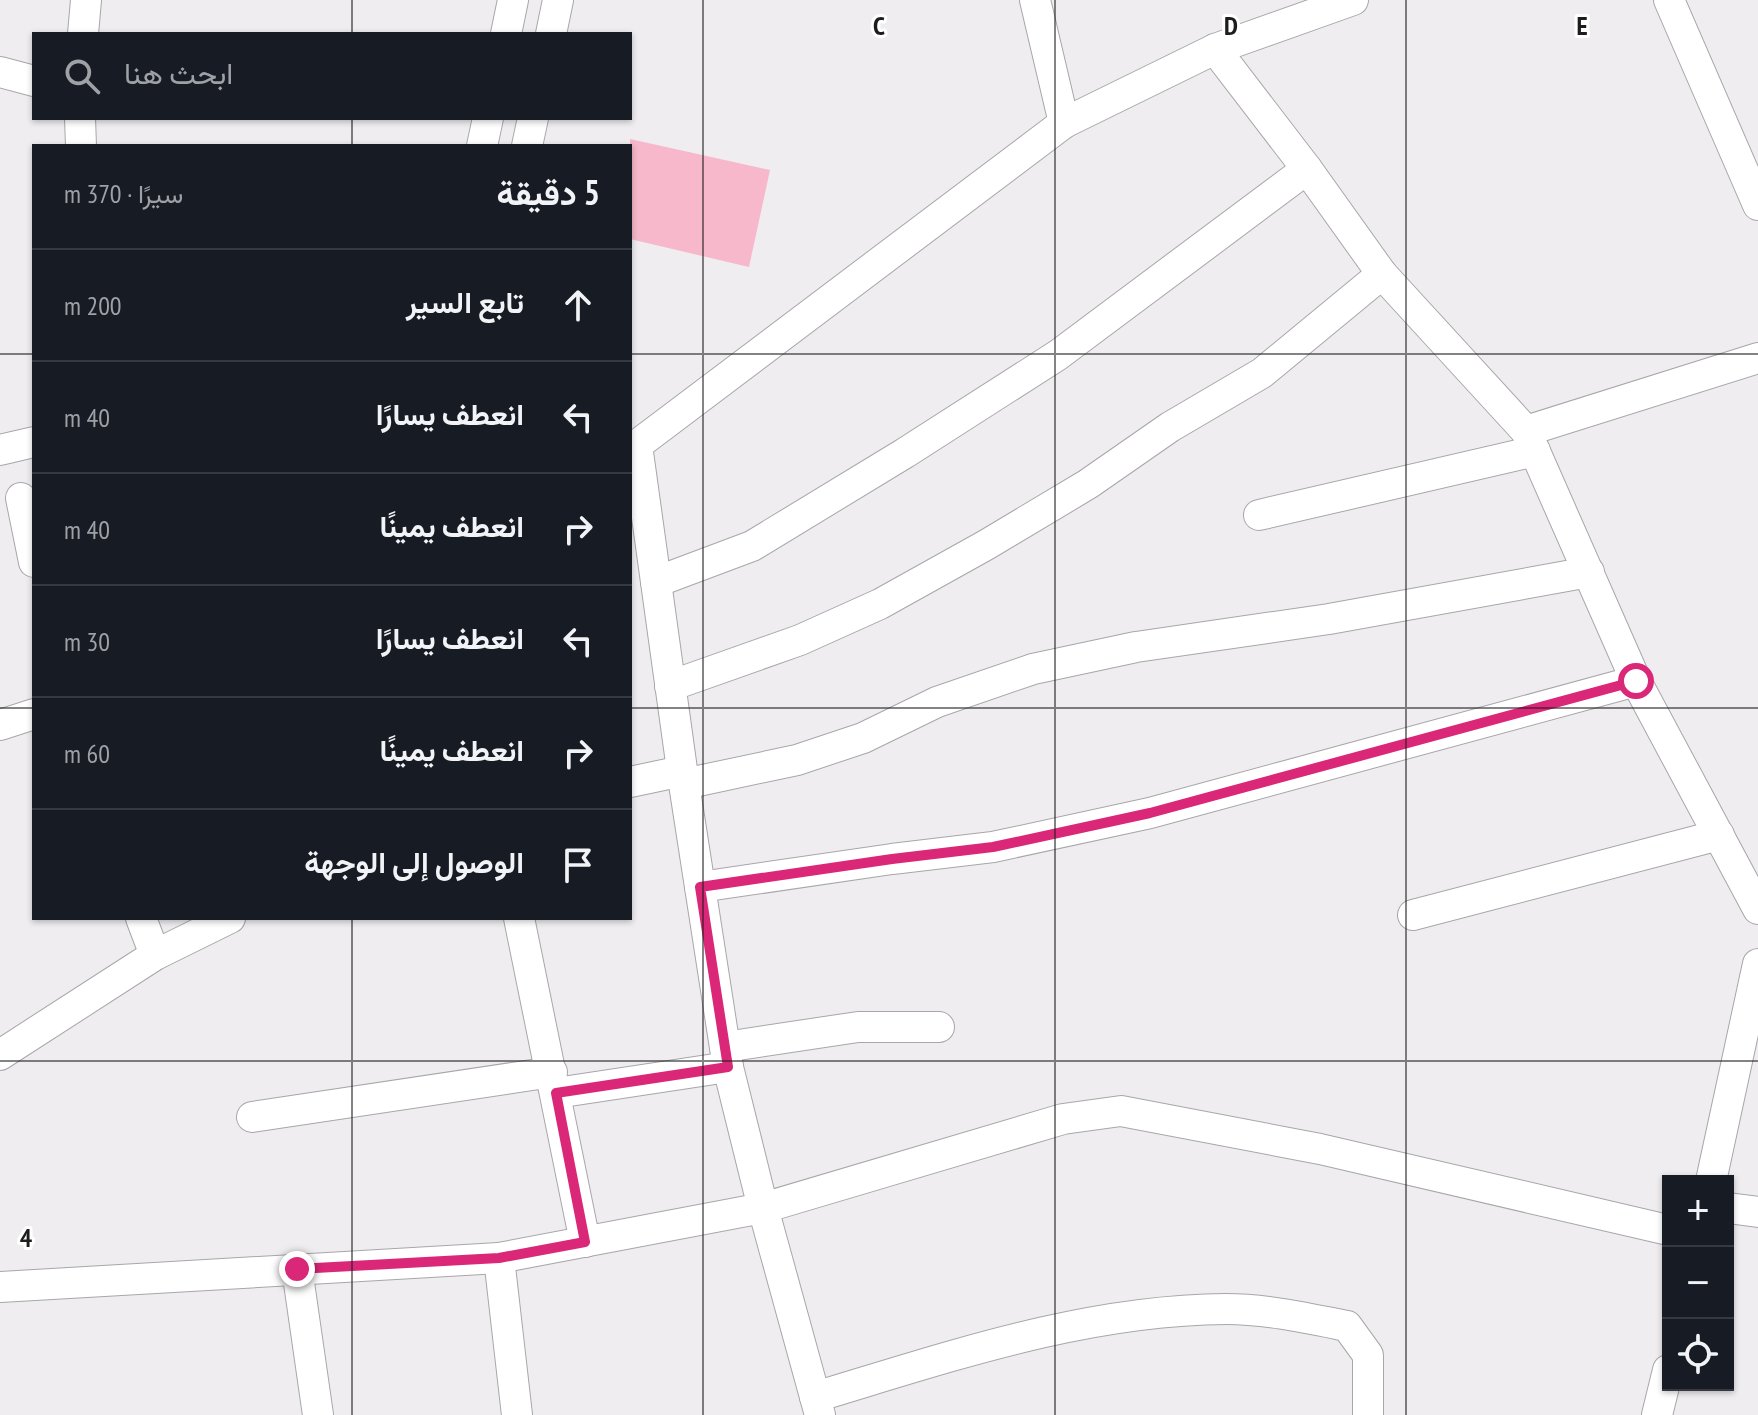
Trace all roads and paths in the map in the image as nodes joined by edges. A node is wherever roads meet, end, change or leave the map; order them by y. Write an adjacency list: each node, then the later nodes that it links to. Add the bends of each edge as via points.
1 (86, 0): 8 (street)
2 (513, 0): 9 (street)
3 (558, 0): 10 (street)
4 (1035, 0): 17 (street)
5 (1353, 0): 7 (street)
6 (1669, 0): 22 (street)
7 (1315, 6): 11 (street)
8 (83, 32)
9 (506, 32)
10 (551, 32)
11 (1215, 49): 17 (street); 21 (street)
12 (0, 72): 13 (street)
13 (32, 80)
14 (80, 120): 18 (street)
15 (488, 120): 19 (street)
16 (533, 120): 20 (street)
17 (1064, 123): 27 (street)
18 (81, 144)
19 (482, 144)
20 (527, 144)
21 (1307, 169): 23 (street); 33 (street, via 1058,355 918,445 752,546)
22 (1758, 205)
23 (1382, 274): 25 (street); 35 (street, via 1262,373 986,545 880,604 800,640)
24 (1758, 358): 25 (street)
25 (1530, 441): 30 (street); 32 (street)
26 (32, 442): 28 (street)
27 (634, 443): 33 (street)
28 (0, 450)
29 (18, 498): 31 (street)
30 (1259, 515)
31 (32, 554)
32 (1589, 572): 34 (street); 38 (street, via 1033,669 797,760)
33 (656, 582): 35 (street)
34 (1636, 681): 40 (street); 41 (street, via 1150,813 993,847)
35 (670, 686): 38 (street)
36 (32, 715): 37 (street)
37 (0, 725)
38 (683, 777): 39 (street); 41 (street)
39 (632, 782)
40 (1719, 835): 42 (street); 43 (street)
41 (700, 887): 51 (street)
42 (1758, 909)
43 (1413, 915)
44 (142, 920): 47 (street)
45 (226, 920): 47 (street)
46 (519, 920): 52 (street)
47 (155, 955): 50 (street)
48 (1758, 964): 54 (street)
49 (939, 1027): 51 (street, via 858,1027)
50 (0, 1055)
51 (727, 1057): 52 (street); 55 (street)
52 (554, 1083): 53 (street); 59 (street)
53 (252, 1117)
54 (1712, 1175)
55 (763, 1208): 58 (street, via 1063,1119 1121,1111 1320,1149); 59 (street); 64 (street)
56 (1734, 1209): 57 (street)
57 (1758, 1212)
58 (1662, 1229)
59 (585, 1242): 60 (street)
60 (499, 1258): 61 (street); 66 (street)
61 (297, 1269): 62 (street); 65 (street)
62 (0, 1287)
63 (1663, 1391): 68 (street)
64 (818, 1406): 67 (street, via 1057,1328 1227,1309 1347,1326 1368,1355)
65 (318, 1415)
66 (517, 1415)
67 (1368, 1415)
68 (1657, 1415)

